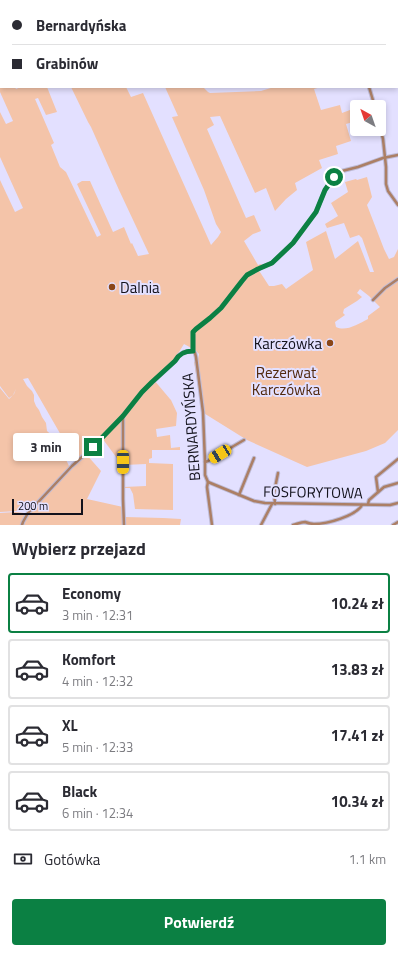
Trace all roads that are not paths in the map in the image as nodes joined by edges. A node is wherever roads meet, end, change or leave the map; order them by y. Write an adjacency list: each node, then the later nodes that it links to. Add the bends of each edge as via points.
1 (369, 88): 2 (street)
2 (372, 100)
3 (381, 136): 5 (street)
4 (398, 155): 5 (street, BERNARDYŃSKA)
5 (384, 158): 6 (street, via 386,185); 9 (street, BERNARDYŃSKA, via 342,171 334,177 325,190 316,212 293,243 272,263 247,275 221,308 193,332)
6 (398, 205)
7 (398, 280): 8 (street)
8 (374, 300)
9 (193, 351): 10 (street, via 181,353 142,392); 14 (street, BERNARDYŃSKA, via 203,405)
10 (123, 416): 25 (street, via 28,513); 26 (street)
11 (244, 440): 14 (street)
12 (254, 458): 19 (street)
13 (398, 460): 18 (street, via 376,477)
14 (205, 462): 16 (street, BERNARDYŃSKA, via 204,474)
15 (278, 473): 21 (street)
16 (208, 482): 19 (street, FOSFORYTOWA); 27 (street, BERNARDYŃSKA, via 206,487)
17 (398, 483): 18 (street, via 386,486)
18 (378, 492): 23 (street)
19 (239, 495): 21 (street, FOSFORYTOWA, via 256,502)
20 (398, 503): 23 (street, FOSFORYTOWA)
21 (274, 504): 22 (street, FOSFORYTOWA); 28 (street)
22 (362, 504): 23 (street, FOSFORYTOWA); 29 (street, via 359,509 344,518 318,524 304,522)
23 (368, 504)
24 (398, 522): 30 (street)
25 (22, 525)
26 (124, 525)
27 (212, 525)
28 (261, 525)
29 (293, 525)
30 (393, 525)

